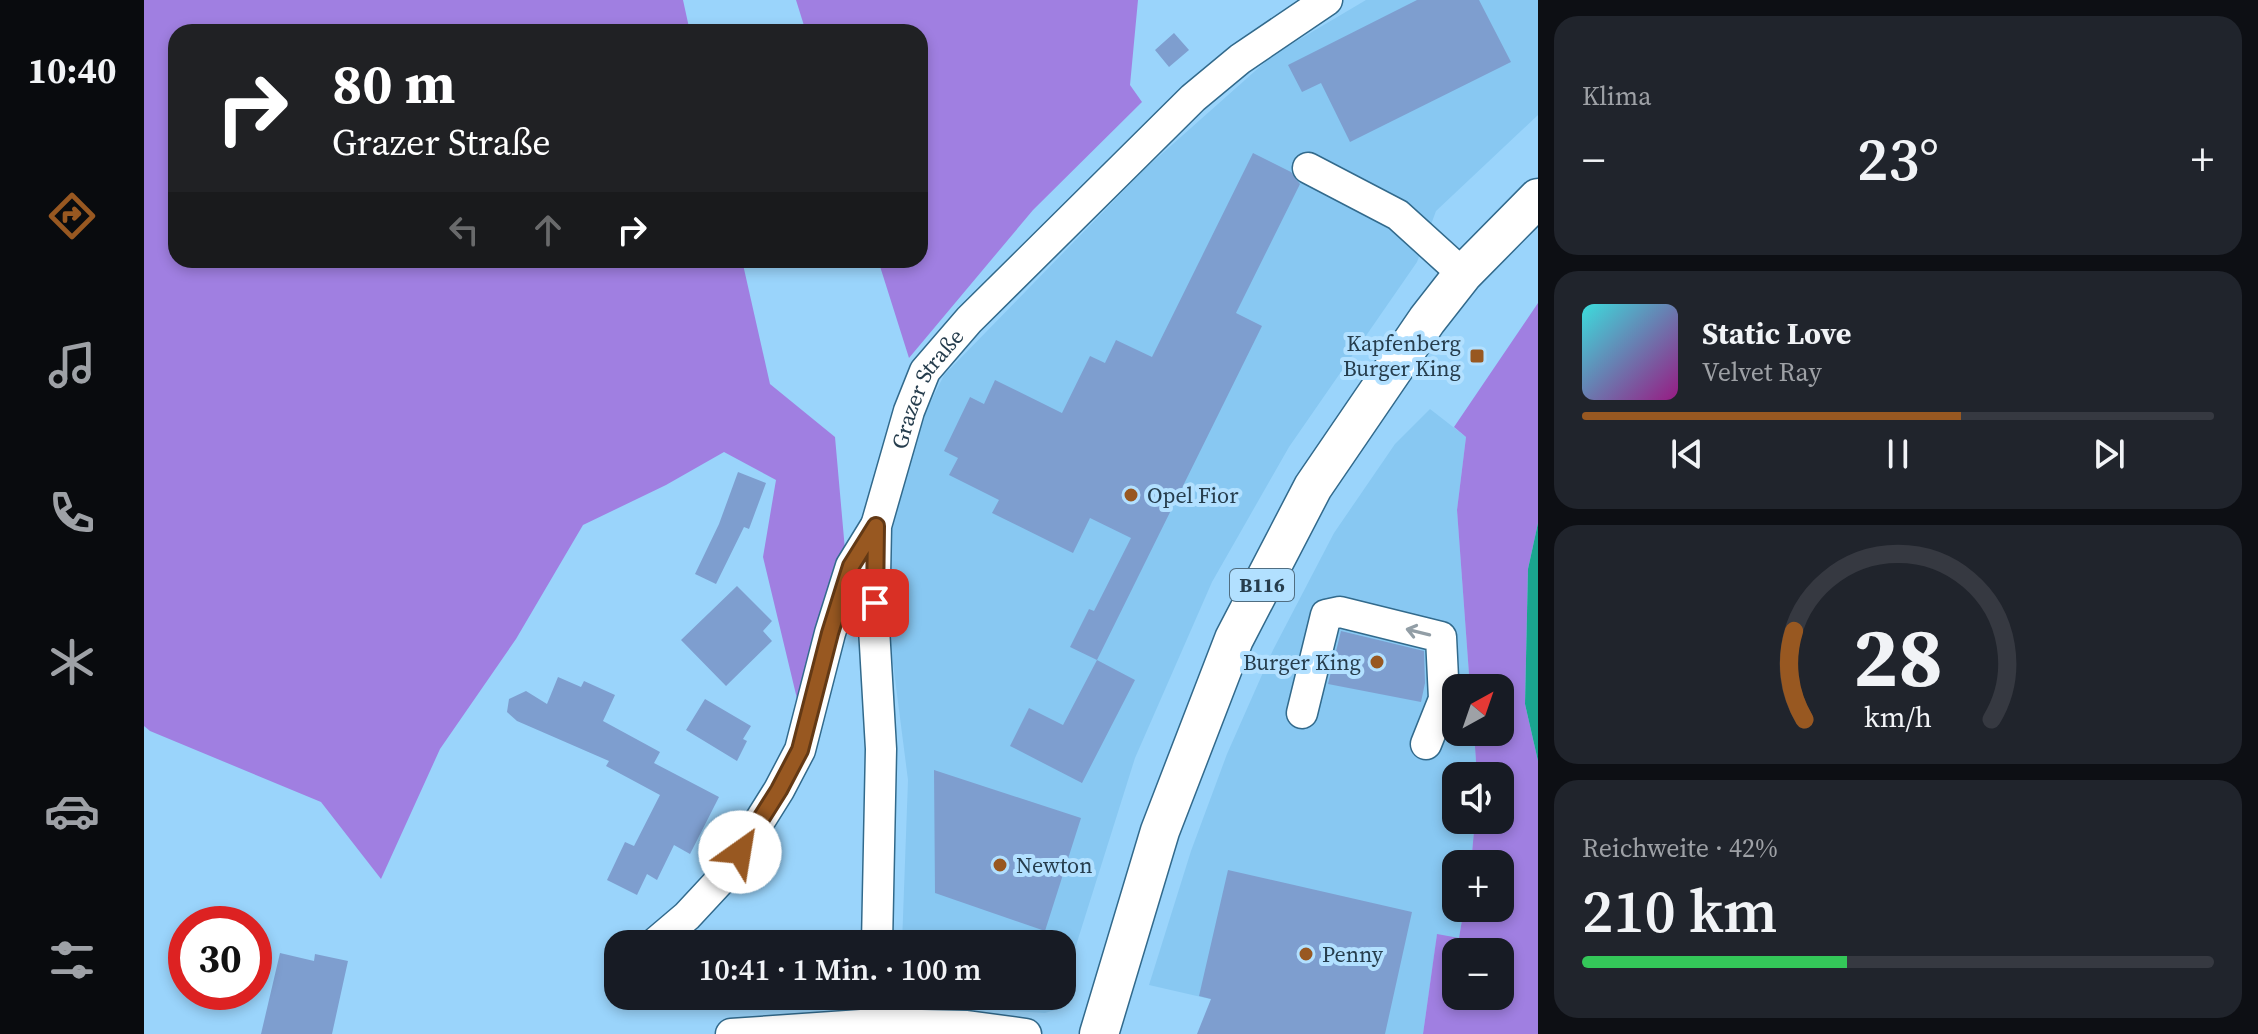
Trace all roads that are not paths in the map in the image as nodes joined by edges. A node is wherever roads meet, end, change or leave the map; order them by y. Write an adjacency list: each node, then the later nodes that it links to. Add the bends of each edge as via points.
1 (1295, 0): 3 (street)
2 (1327, 0): 3 (street, Grazer Straße)
3 (1240, 59): 7 (street, Grazer Straße, via 1193,98 969,320 925,371)
4 (1308, 168): 6 (street, via 1398,215)
5 (1538, 198): 6 (main road, B116)
6 (1463, 274): 15 (main road, B116, via 1313,487 1234,639 1160,831)
7 (876, 526): 10 (street, via 851,566 800,750 727,873); 11 (street, Grazer Straße, via 874,628 881,749)
8 (1302, 713): 9 (street, one-way to 8, via 1444,699 1441,637 1340,612 1326,615)
9 (1426, 744)
10 (670, 930)
11 (877, 930)
12 (875, 1018): 13 (street); 14 (street)
13 (731, 1034)
14 (1026, 1034)
15 (1099, 1034)

